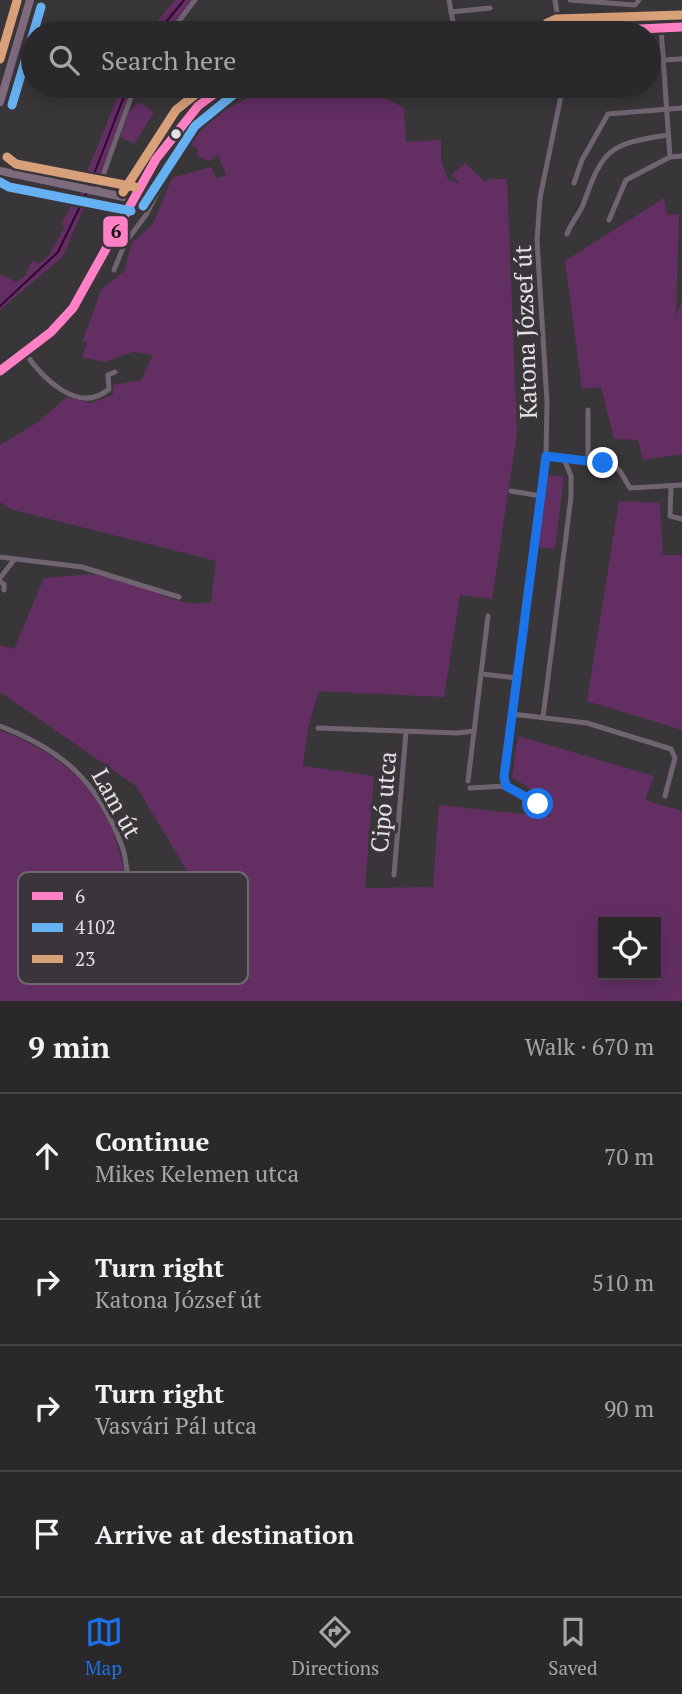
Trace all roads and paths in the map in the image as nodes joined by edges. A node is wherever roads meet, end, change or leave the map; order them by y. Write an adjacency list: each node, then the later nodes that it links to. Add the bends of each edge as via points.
1 (195, 0): 9 (street)
2 (449, 0): 8 (street)
3 (555, 0): 11 (street)
4 (570, 0): 5 (street, via 615,5 635,5)
5 (639, 0)
6 (26, 1): 19 (main road)
7 (490, 8): 8 (street)
8 (451, 12): 10 (street)
9 (179, 21)
10 (453, 21)
11 (557, 21)
12 (682, 27): 13 (street)
13 (661, 28): 14 (street)
14 (663, 57): 15 (street); 21 (street)
15 (682, 59)
16 (130, 98): 28 (street)
17 (210, 98): 22 (street)
18 (561, 98): 39 (street, Katona József út, via 540,198 537,240)
19 (0, 102)
20 (682, 108): 21 (street)
21 (667, 109): 23 (street); 27 (street, via 608,114 582,160)
22 (192, 111): 30 (street); 34 (street, via 202,125 186,136)
23 (668, 135): 25 (street); 33 (street, via 624,143 599,162)
24 (682, 156): 25 (street)
25 (670, 157): 32 (street, via 626,180)
26 (0, 169): 28 (main road)
27 (575, 183)
28 (95, 192): 29 (main road)
29 (120, 197): 30 (main road); 31 (main road, via 127,204)
30 (133, 199): 31 (main road)
31 (125, 215): 35 (main road, via 73,308)
32 (609, 220)
33 (567, 234)
34 (114, 270)
35 (24, 353): 36 (main road); 37 (street, via 38,373 61,391 102,394 109,389 108,375)
36 (0, 371)
37 (115, 372)
38 (588, 410): 41 (street)
39 (546, 456): 40 (street); 45 (street, Katona József út)
40 (564, 458): 41 (street); 56 (street, via 571,476 571,497)
41 (588, 461): 43 (street, via 616,467 630,488)
42 (682, 485): 43 (street)
43 (671, 486): 46 (street, via 670,516)
44 (511, 491): 45 (street)
45 (541, 496): 54 (street, Katona József út)
46 (682, 519)
47 (0, 557): 48 (street)
48 (13, 560): 49 (street); 51 (street, via 82,567)
49 (0, 578): 50 (street)
50 (4, 590)
51 (179, 597)
52 (488, 616): 53 (street)
53 (482, 674): 54 (street); 59 (street)
54 (517, 678): 55 (street, Katona József út)
55 (512, 713): 56 (street); 61 (street, Katona József út)
56 (543, 717): 62 (street, via 587,723 673,750)
57 (0, 726): 64 (street, Lam út, via 26,736 78,769 102,802 121,843)
58 (318, 727): 60 (street)
59 (474, 731): 60 (street); 61 (street, via 469,785)
60 (406, 732): 65 (street, Cipó utca)
61 (506, 786): 63 (street)
62 (665, 796)
63 (538, 804)
64 (128, 872)
65 (394, 875)

